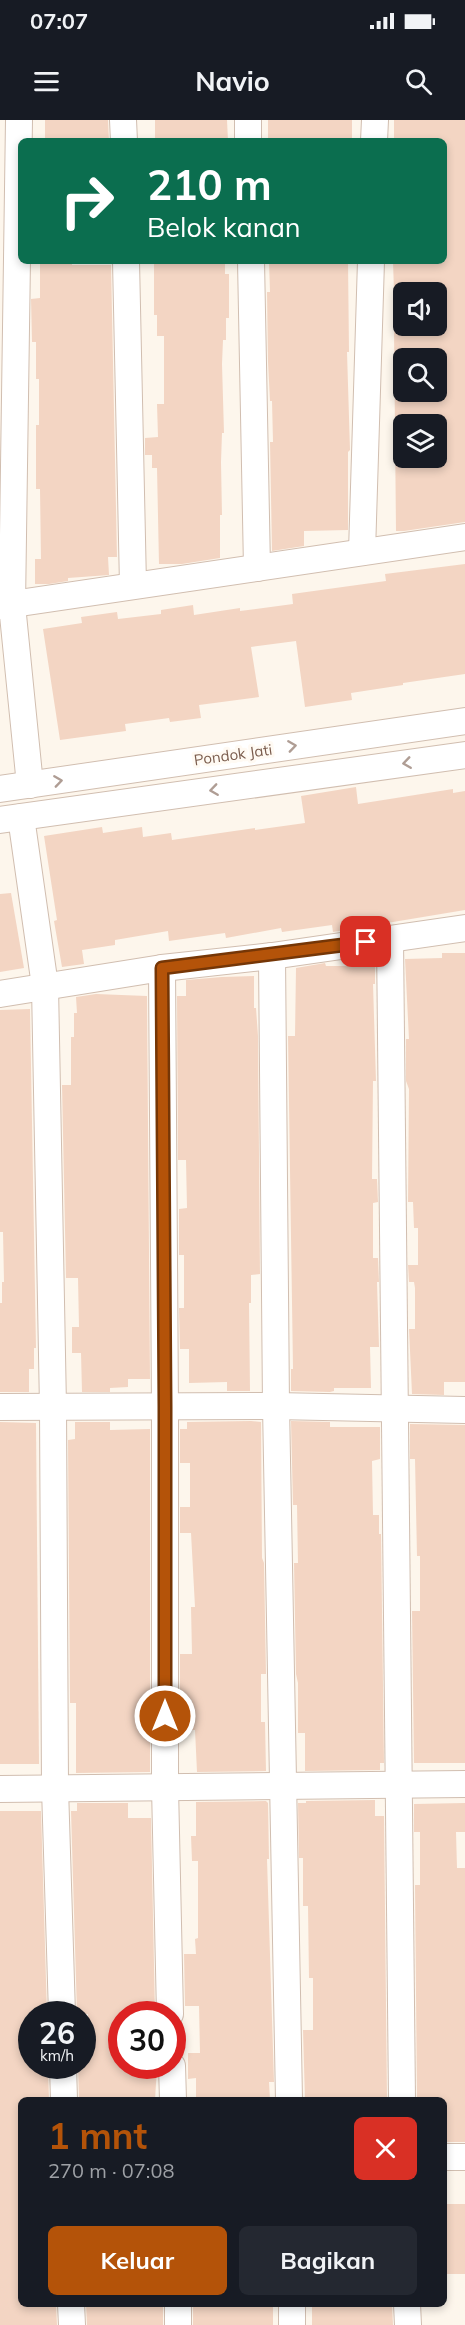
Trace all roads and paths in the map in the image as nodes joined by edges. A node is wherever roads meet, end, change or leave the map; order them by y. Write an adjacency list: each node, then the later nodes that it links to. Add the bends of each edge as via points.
1 (19, 120): 5 (street)
2 (123, 120): 6 (street)
3 (248, 120): 7 (street)
4 (375, 120): 8 (street)
5 (19, 138)
6 (124, 138)
7 (248, 138)
8 (374, 138)
9 (18, 157): 17 (street)
10 (126, 264): 16 (street)
11 (251, 264): 15 (street)
12 (371, 264): 14 (street)
13 (465, 537): 14 (street)
14 (362, 552): 15 (street)
15 (257, 568): 16 (street)
16 (133, 585): 17 (street)
17 (6, 606): 20 (street)
18 (465, 721): 20 (street, Pondok Jati, one-way to 18)
19 (465, 755): 22 (street, one-way to 22)
20 (30, 785): 21 (street, Pondok Jati)
21 (0, 789)
22 (10, 819): 27 (street)
23 (465, 928): 24 (street)
24 (390, 939): 25 (street); 33 (street)
25 (272, 956): 26 (street); 29 (street)
26 (162, 968): 27 (street); 32 (street)
27 (45, 986): 28 (street); 31 (street)
28 (0, 994)
29 (276, 1406): 32 (street); 33 (street); 36 (street)
30 (0, 1407): 31 (street)
31 (52, 1407): 32 (street); 39 (street)
32 (165, 1407): 38 (street)
33 (396, 1408): 34 (street); 37 (street)
34 (465, 1410)
35 (465, 1784): 37 (street)
36 (284, 1785): 37 (street); 38 (street); 47 (street)
37 (399, 1785): 48 (street)
38 (165, 1787): 39 (street); 42 (street)
39 (55, 1788): 40 (street); 41 (street)
40 (0, 1789)
41 (62, 2001)
42 (170, 2001)
43 (63, 2079): 45 (street)
44 (172, 2079): 46 (street)
45 (64, 2097)
46 (172, 2097)
47 (289, 2097)
48 (402, 2097)
49 (447, 2157): 50 (street)
50 (465, 2157)
51 (71, 2307): 55 (street)
52 (178, 2307): 56 (street)
53 (292, 2307): 57 (street)
54 (407, 2307): 58 (street)
55 (72, 2325)
56 (178, 2325)
57 (292, 2325)
58 (408, 2325)

